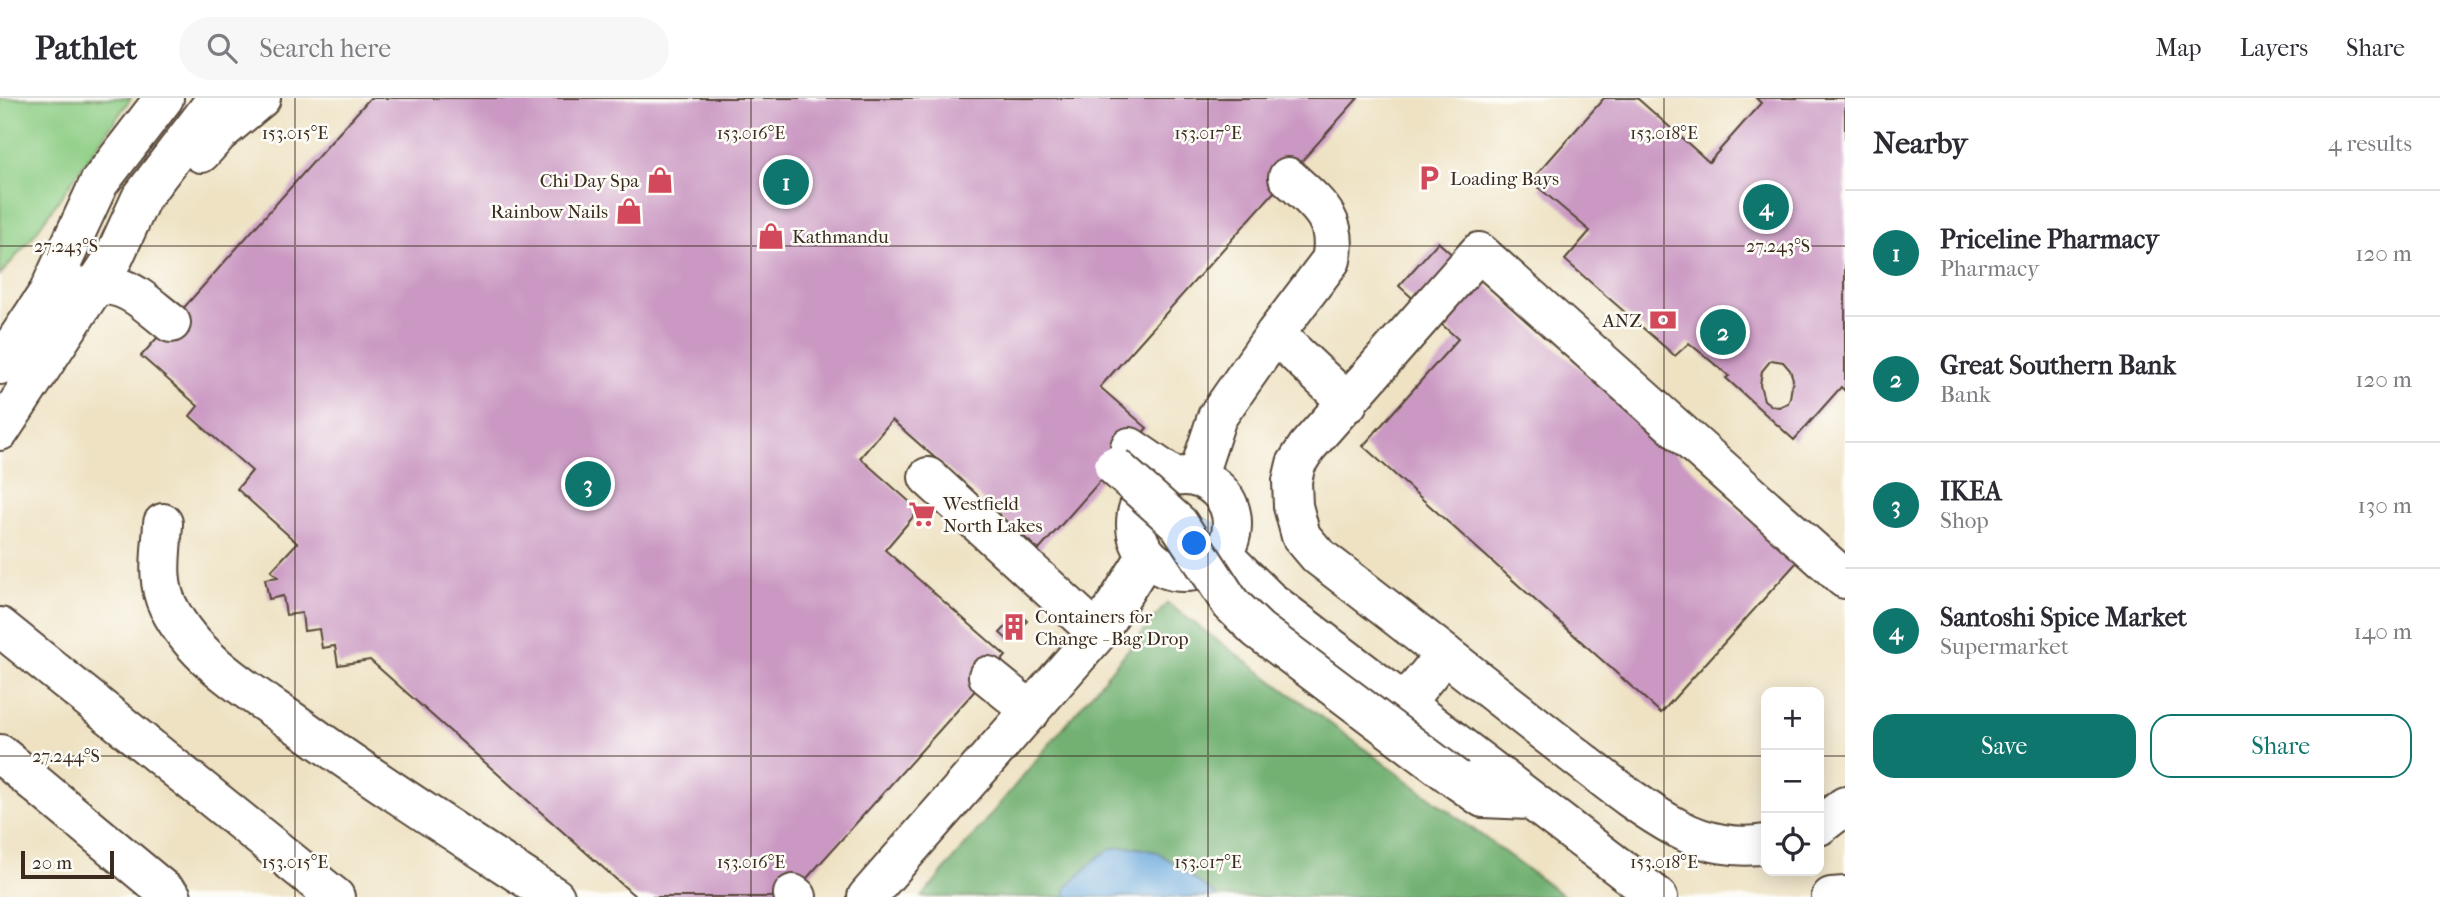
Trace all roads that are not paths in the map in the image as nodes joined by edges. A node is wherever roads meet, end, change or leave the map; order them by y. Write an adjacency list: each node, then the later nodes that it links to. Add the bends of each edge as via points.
1 (164, 98): 8 (main road, via 99,183)
2 (195, 98): 6 (main road, via 145,158 125,191)
3 (217, 98): 6 (main road, via 141,198)
4 (261, 98): 6 (main road, via 219,133 156,210)
5 (1288, 177): 9 (main road, via 1328,217 1335,246 1331,260)
6 (122, 239): 7 (main road)
7 (97, 284): 8 (main road); 8 (main road, via 132,292 165,329 119,308)
8 (62, 305): 10 (main road); 12 (main road)
9 (1275, 334): 11 (main road); 15 (main road, via 1217,417)
10 (0, 365)
11 (1348, 403): 20 (main road, via 1479,252); 23 (main road, via 1296,464 1293,506 1301,536 1318,556)
12 (0, 431)
13 (1121, 458): 15 (main road); 16 (main road, via 1121,474); 28 (main road, bridge, via 1175,519 1231,604 1258,630 1483,798)
14 (928, 477): 22 (main road)
15 (1186, 477): 16 (main road, via 1158,483); 18 (main road, via 1211,484 1230,509 1232,525)
16 (1138, 508): 19 (main road, via 1139,541)
17 (163, 523): 35 (main road, via 160,581 166,603 194,647 367,775)
18 (1222, 554): 19 (main road, via 1199,570 1184,572 1164,567); 25 (main road, via 1269,600)
19 (1147, 555): 22 (main road)
20 (1845, 579)
21 (0, 628): 34 (main road)
22 (1098, 634): 26 (main road)
23 (1445, 654): 25 (main road); 31 (main road, via 1680,830 1712,842)
24 (988, 676): 26 (main road)
25 (1404, 704): 28 (main road)
26 (1031, 710): 36 (main road)
27 (0, 754): 33 (main road)
28 (1530, 800): 37 (main road)
29 (1845, 806): 30 (main road)
30 (1824, 822)
31 (1761, 845)
32 (1845, 896): 38 (main road)
33 (172, 897)
34 (335, 897)
35 (555, 897)
36 (867, 897)
37 (1659, 897)
38 (1830, 897)

